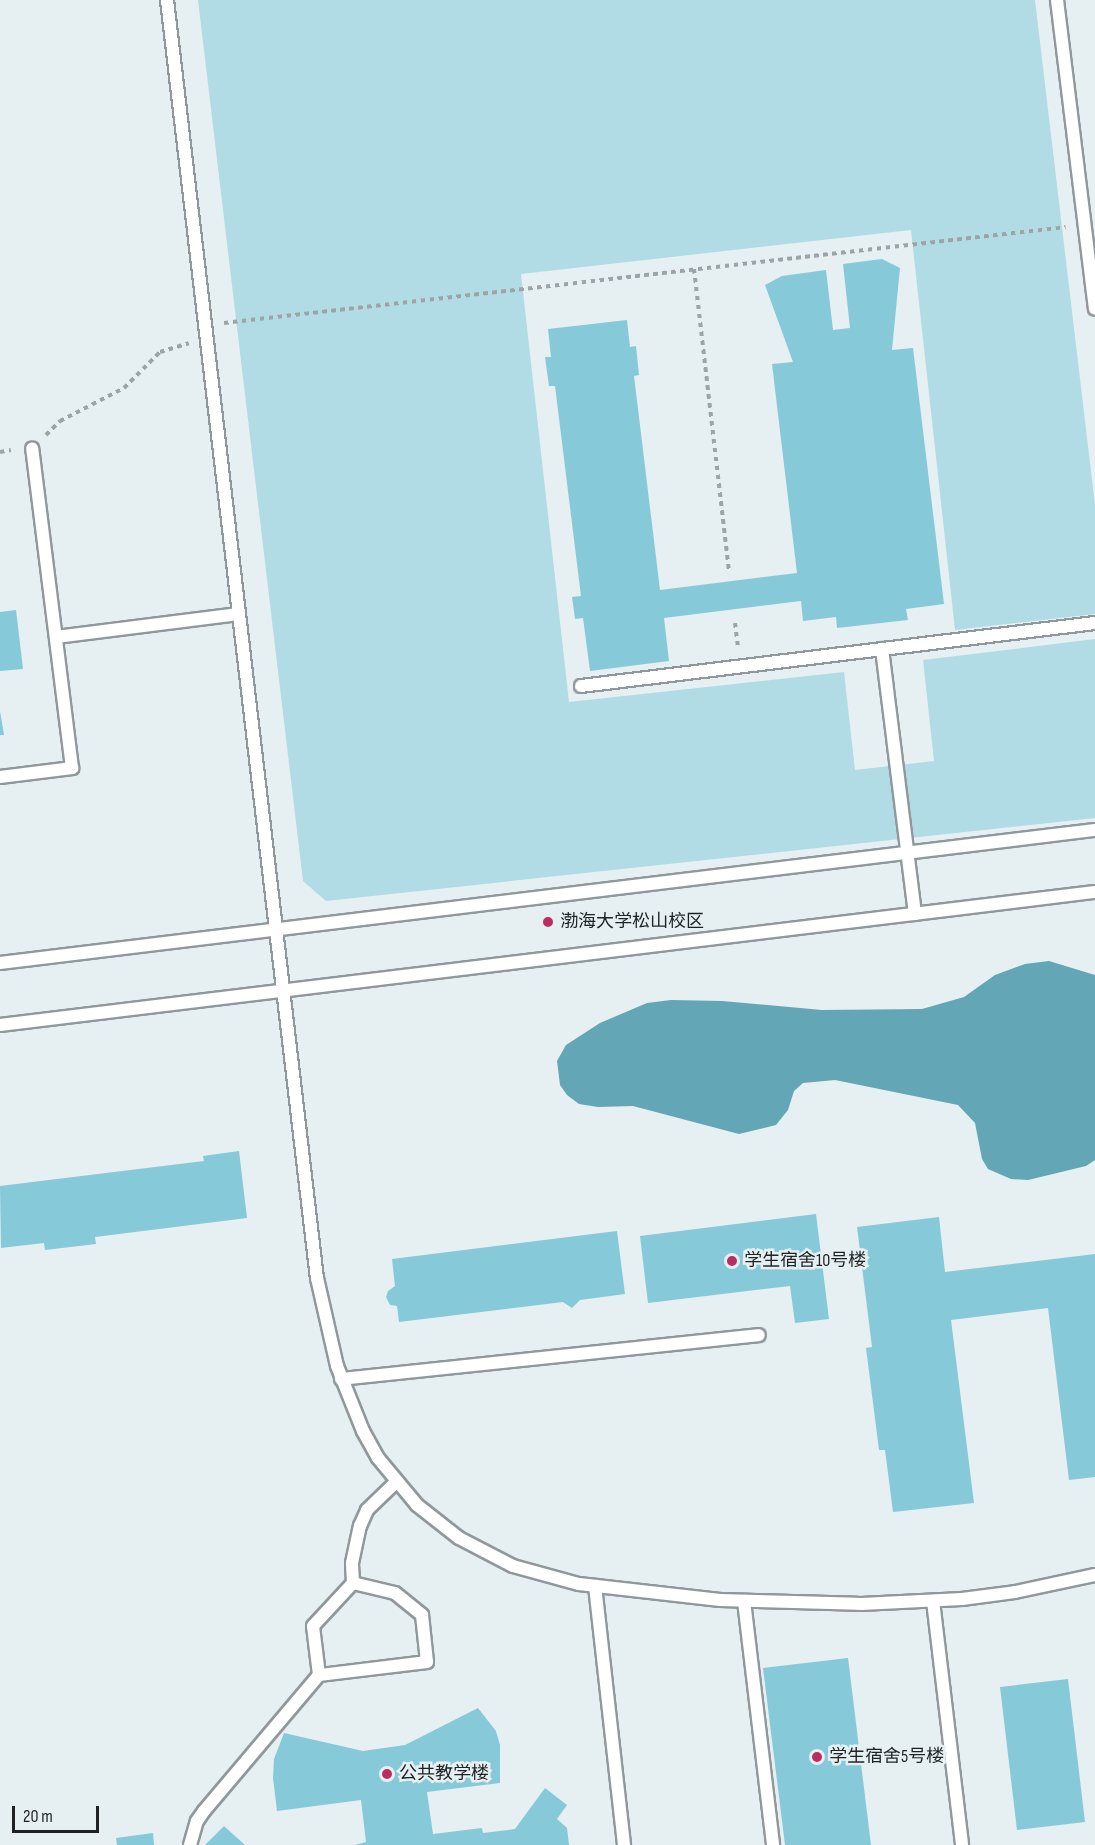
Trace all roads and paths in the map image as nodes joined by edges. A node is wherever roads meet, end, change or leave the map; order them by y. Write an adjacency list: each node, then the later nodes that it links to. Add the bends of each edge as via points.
1 (167, 0): 6 (lane)
2 (1057, 0): 3 (lane)
3 (1085, 225): 4 (path); 5 (lane)
4 (694, 269): 6 (path); 8 (path)
5 (1095, 309)
6 (206, 331): 7 (path, via 160,352 124,388 60,421); 9 (lane)
7 (32, 448): 11 (lane)
8 (729, 573)
9 (239, 615): 11 (lane); 19 (lane)
10 (1095, 623): 12 (lane)
11 (56, 637): 14 (lane, via 72,768)
12 (882, 649): 13 (lane); 16 (lane)
13 (581, 686)
14 (0, 777)
15 (1095, 830): 16 (lane)
16 (907, 853): 18 (lane); 19 (lane)
17 (1095, 892): 18 (lane)
18 (915, 914): 21 (lane)
19 (277, 929): 20 (lane); 21 (lane)
20 (0, 963)
21 (284, 990): 22 (lane); 24 (lane, via 317,1278)
22 (0, 1025)
23 (759, 1335): 24 (lane)
24 (341, 1379): 25 (lane, via 363,1431)
25 (396, 1482): 27 (lane, via 368,1510 360,1526 352,1563); 28 (lane, via 437,1522 483,1551 546,1576)
26 (1095, 1575): 29 (lane, via 1016,1592)
27 (353, 1583): 31 (lane, via 313,1626); 31 (lane, via 395,1593 422,1615 427,1662)
28 (595, 1586): 30 (lane); 33 (lane)
29 (933, 1601): 30 (lane); 35 (lane)
30 (744, 1602): 34 (lane)
31 (319, 1675): 32 (lane, via 204,1811)
32 (190, 1845)
33 (624, 1845)
34 (773, 1845)
35 (962, 1845)

